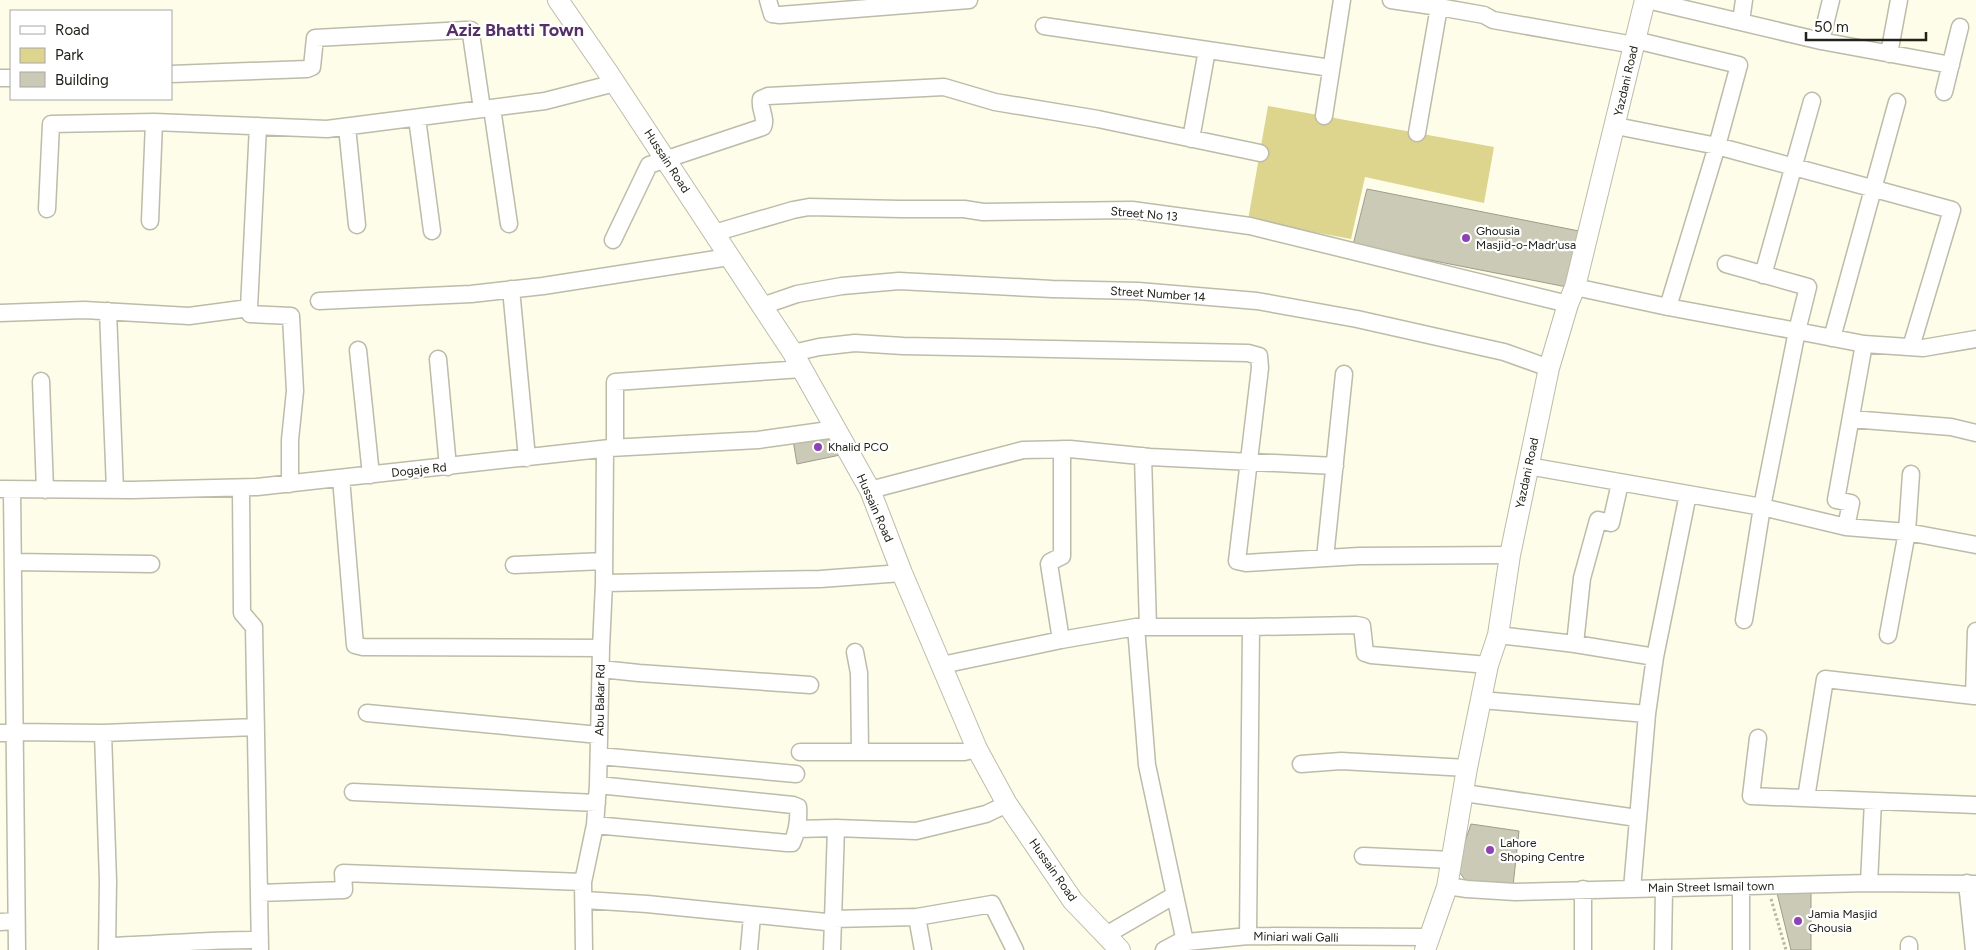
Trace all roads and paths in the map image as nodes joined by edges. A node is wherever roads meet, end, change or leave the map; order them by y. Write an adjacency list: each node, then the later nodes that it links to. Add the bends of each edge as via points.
1 (558, 0): 21 (street, Hussain Road)
2 (768, 0): 3 (street, via 772,14 780,15)
3 (970, 0)
4 (1342, 0): 19 (street)
5 (1391, 0): 10 (street)
6 (1646, 0): 11 (street); 15 (street, Yazdani Road)
7 (1744, 0): 11 (street)
8 (1831, 0): 14 (street)
9 (1899, 0): 17 (street)
10 (1448, 5): 15 (street, via 1493,20); 32 (street)
11 (1741, 21): 14 (street)
12 (1044, 26): 16 (street)
13 (1960, 28): 18 (street)
14 (1821, 41): 17 (street)
15 (1635, 42): 30 (street, Yazdani Road); 34 (street, via 1739,65)
16 (1208, 50): 19 (street); 33 (street)
17 (1889, 54): 18 (street)
18 (1951, 65): 22 (street)
19 (1331, 68): 26 (street)
20 (172, 74): 25 (street, via 307,69 312,68 315,38 470,30)
21 (615, 84): 25 (street, via 545,101); 36 (street, Hussain Road)
22 (1944, 92)
23 (1812, 101): 37 (street)
24 (1896, 102): 38 (street)
25 (487, 108): 27 (street); 41 (street)
26 (1324, 116)
27 (417, 118): 31 (street); 43 (street)
28 (154, 122): 29 (street); 39 (street, via 52,124); 40 (street)
29 (258, 126): 31 (street); 54 (street)
30 (1616, 126): 34 (street); 50 (street, Yazdani Road)
31 (347, 127): 42 (street)
32 (1417, 133)
33 (1191, 139): 35 (street); 36 (street, via 995,102 944,87 768,96 761,99 760,104 763,127)
34 (1717, 146): 37 (street); 53 (street)
35 (1260, 153)
36 (664, 158): 44 (street, Hussain Road); 45 (street, via 646,168)
37 (1792, 168): 38 (street); 48 (street)
38 (1873, 190): 58 (street); 61 (street, via 1952,210)
39 (47, 209)
40 (150, 221)
41 (509, 224)
42 (357, 225)
43 (432, 231)
44 (714, 233): 46 (street, Hussain Road); 50 (street, Street No 13, via 809,207 964,208 983,212 1132,210 1250,226)
45 (613, 240)
46 (729, 257): 49 (street); 52 (street, Hussain Road)
47 (1726, 264): 48 (street)
48 (1763, 275): 57 (street, via 1808,287)
49 (511, 289): 51 (street); 74 (street)
50 (1572, 295): 53 (street, Street No 13); 65 (street, Yazdani Road)
51 (319, 302)
52 (762, 306): 64 (street, Hussain Road); 65 (street, Street Number 14, via 797,294 899,281 1138,291 1257,301 1339,316 1504,352)
53 (1668, 307): 57 (street, Street No 13)
54 (249, 308): 55 (street, via 189,316); 83 (street, via 250,314 291,316 295,391)
55 (108, 311): 56 (street); 87 (street)
56 (0, 313)
57 (1797, 331): 58 (street, Street No 13); 90 (street)
58 (1832, 338): 60 (street, Street No 13)
59 (1976, 338): 61 (street, Street No 13, via 1923,348)
60 (1864, 344): 61 (street, Street No 13); 68 (street)
61 (1911, 347)
62 (358, 350): 80 (street)
63 (438, 359): 78 (street)
64 (798, 361): 69 (street, Hussain Road); 71 (street, Abu Bakar Rd, via 615,382); 75 (street, via 820,347 855,343 913,347 1248,353 1259,356 1260,368)
65 (1549, 368): 77 (street, Yazdani Road)
66 (1344, 374): 76 (street)
67 (41, 381): 86 (street)
68 (1851, 419): 70 (street, via 1952,427); 91 (street, via 1836,500 1851,503)
69 (836, 429): 71 (street, Dogaje Rd, via 758,440); 88 (street, Hussain Road)
70 (1976, 433)
71 (610, 448): 74 (street, Dogaje Rd); 96 (street, Abu Bakar Rd)
72 (1062, 449): 73 (street); 88 (street, via 1023,450); 108 (street, via 1062,556 1049,564)
73 (1143, 456): 75 (street); 103 (street)
74 (527, 458): 78 (street, Dogaje Rd)
75 (1248, 462): 76 (street); 95 (street, via 1238,561)
76 (1335, 466): 95 (street)
77 (1528, 466): 82 (street); 94 (street, Yazdani Road)
78 (448, 467): 80 (street, Dogaje Rd)
79 (1911, 474): 92 (street)
80 (371, 475): 81 (street, Dogaje Rd)
81 (341, 478): 83 (street, Dogaje Rd); 110 (street, via 355,645)
82 (1620, 483): 89 (street); 109 (street, via 1612,523 1598,520 1582,578)
83 (290, 484): 84 (street, Dogaje Rd)
84 (241, 488): 87 (street, Dogaje Rd); 122 (street, via 242,613 254,626)
85 (6, 490): 86 (street, Dogaje Rd); 99 (street)
86 (45, 490): 87 (street, Dogaje Rd)
87 (115, 490)
88 (870, 490): 100 (street, Hussain Road)
89 (1688, 494): 90 (street); 113 (street)
90 (1762, 507): 91 (street); 102 (street)
91 (1846, 527): 92 (street)
92 (1907, 532): 93 (street); 107 (street)
93 (1976, 545)
94 (1510, 555): 95 (street); 106 (street, Yazdani Road)
95 (1325, 558)
96 (604, 561): 98 (street); 101 (street, Abu Bakar Rd)
97 (151, 564): 99 (street)
98 (514, 565)
99 (9, 570): 112 (street)
100 (902, 573): 101 (street, via 820,579); 114 (street, Hussain Road)
101 (604, 583): 110 (street, Abu Bakar Rd)
102 (1744, 620)
103 (1142, 627): 104 (street); 108 (street); 158 (street, via 1147,765)
104 (1252, 627): 115 (street, via 1356,624 1362,626 1365,653 1371,655); 164 (street)
105 (1976, 631): 118 (street)
106 (1498, 635): 109 (street); 115 (street, Yazdani Road)
107 (1888, 635)
108 (1061, 640): 114 (street)
109 (1575, 644): 113 (street)
110 (601, 648): 116 (street, Abu Bakar Rd)
111 (855, 652): 128 (street, via 859,673)
112 (7, 654): 123 (street)
113 (1655, 657): 121 (street)
114 (942, 665): 127 (street, Hussain Road)
115 (1488, 666): 119 (street, Yazdani Road)
116 (601, 669): 117 (street); 125 (street, Abu Bakar Rd)
117 (810, 685)
118 (1975, 696): 137 (street, via 1825,679)
119 (1481, 700): 121 (street); 132 (street, Yazdani Road)
120 (367, 713): 125 (street)
121 (1647, 714): 142 (street)
122 (256, 727): 124 (street); 157 (street)
123 (7, 732): 124 (street); 163 (street)
124 (103, 733): 169 (street)
125 (599, 735): 130 (street, Abu Bakar Rd)
126 (1758, 738): 137 (street, via 1751,796)
127 (977, 749): 128 (street, via 964,752); 140 (street, Hussain Road)
128 (860, 751): 129 (street)
129 (800, 752)
130 (599, 756): 133 (street); 134 (street, Abu Bakar Rd)
131 (1301, 764): 132 (street, via 1341,761)
132 (1467, 768): 136 (street, Yazdani Road)
133 (796, 774)
134 (598, 785): 139 (street, Abu Bakar Rd); 145 (street, via 793,805 798,808)
135 (353, 792): 139 (street)
136 (1464, 793): 142 (street); 147 (street, Yazdani Road)
137 (1806, 798): 138 (street)
138 (1873, 801): 141 (street); 149 (street)
139 (597, 803): 143 (street, Abu Bakar Rd)
140 (1007, 804): 144 (street, via 986,814 916,830); 166 (street, Hussain Road, via 1073,901)
141 (1976, 806)
142 (1637, 818): 156 (street)
143 (594, 825): 145 (street, via 788,843 792,843); 148 (street, Abu Bakar Rd)
144 (836, 828): 145 (street); 162 (street)
145 (797, 829)
146 (1363, 856): 147 (street)
147 (1452, 860): 151 (street, Yazdani Road)
148 (583, 882): 157 (street, via 343,873 344,890); 159 (street, Abu Bakar Rd)
149 (1870, 883): 150 (street, Main Street Ismail town); 153 (street, Main Street Ismail town)
150 (1972, 884): 181 (street)
151 (1447, 886): 155 (street, Main Street Ismail town, via 1515,892); 167 (street, Yazdani Road)
152 (1741, 887): 153 (street, Main Street Ismail town); 154 (street, Main Street Ismail town); 179 (street)
153 (1768, 887): 180 (path)
154 (1664, 888): 156 (street, Main Street Ismail town); 178 (street)
155 (1583, 889): 156 (street, Main Street Ismail town); 177 (street)
156 (1632, 889)
157 (259, 893): 168 (street)
158 (1175, 895): 165 (street); 166 (street)
159 (585, 900): 160 (street); 171 (street, Abu Bakar Rd)
160 (752, 916): 162 (street, via 826,922); 172 (street)
161 (917, 917): 162 (street); 174 (street); 175 (street, via 992,904)
162 (832, 919): 173 (street)
163 (8, 921): 170 (street)
164 (1248, 936): 165 (street, Miniari wali Galli); 167 (street, Miniari wali Galli)
165 (1184, 942): 176 (street, Miniari wali Galli)
166 (1110, 944)
167 (1427, 944)
168 (260, 945): 169 (street, via 223,940)
169 (107, 948)
170 (17, 950)
171 (584, 950)
172 (749, 950)
173 (832, 950)
174 (923, 950)
175 (1015, 950)
176 (1164, 950)
177 (1583, 950)
178 (1663, 950)
179 (1741, 950)
180 (1786, 950)
181 (1974, 950)

